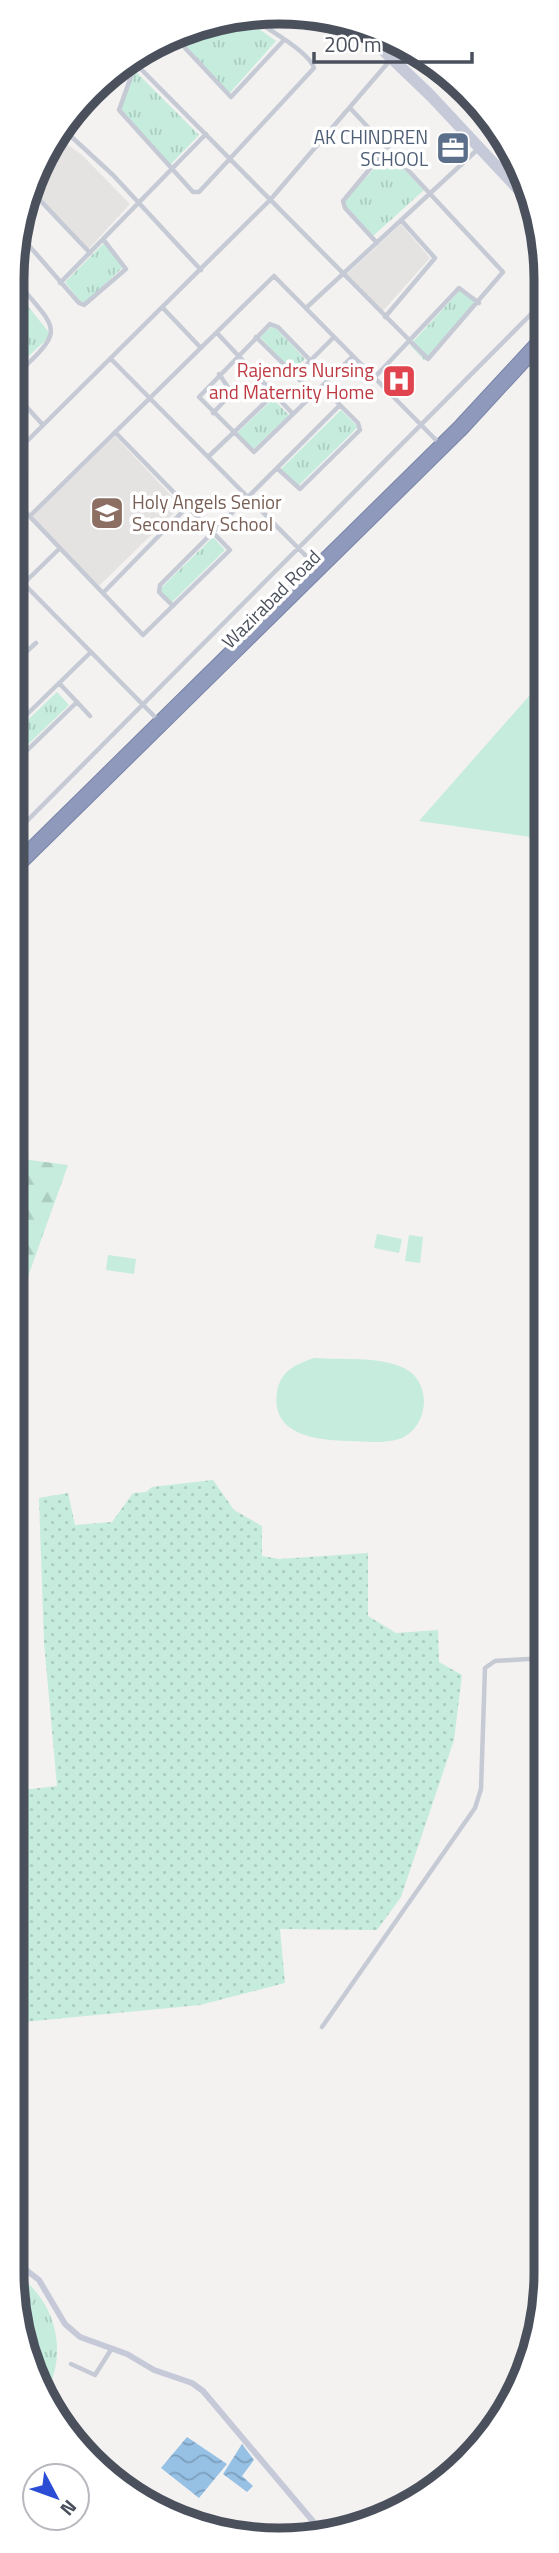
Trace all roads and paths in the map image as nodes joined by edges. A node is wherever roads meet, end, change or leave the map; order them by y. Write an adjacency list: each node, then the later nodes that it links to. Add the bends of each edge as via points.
1 (262, 25): 2 (street)
2 (284, 40): 3 (street, via 231,97 185,48); 15 (street, via 314,68)
3 (186, 42)
4 (375, 43): 7 (street)
5 (382, 46): 7 (street)
6 (396, 53): 7 (street)
7 (392, 57): 10 (street); 14 (street)
8 (139, 67): 11 (street)
9 (131, 72): 16 (street, via 119,110)
10 (351, 109): 13 (street); 21 (street)
11 (206, 134): 15 (street); 16 (street)
12 (69, 136): 22 (street)
13 (388, 147): 19 (street); 26 (street, via 343,201)
14 (480, 148): 17 (street); 18 (street); 19 (street)
15 (231, 160): 16 (street, via 196,193); 21 (street)
16 (174, 169): 22 (street)
17 (516, 184)
18 (519, 192)
19 (430, 193): 23 (street); 32 (street, via 503,272)
20 (38, 198): 27 (street)
21 (271, 200): 28 (street); 29 (street)
22 (139, 204): 24 (street); 28 (street)
23 (401, 220): 26 (street); 36 (street, via 435,258)
24 (103, 239): 27 (street); 30 (street, via 125,264 124,272 84,305)
25 (27, 243): 30 (street)
26 (377, 243): 29 (street)
27 (90, 253): 30 (street)
28 (201, 270): 33 (street)
29 (343, 274): 34 (street); 36 (street)
30 (61, 283)
31 (24, 292): 48 (street, via 53,335 49,345)
32 (479, 303): 40 (street, via 459,288); 40 (street, via 428,359)
33 (163, 308): 42 (street); 46 (street)
34 (306, 308): 37 (street, via 274,276); 39 (street)
35 (534, 310): 61 (street)
36 (384, 317): 40 (street)
37 (216, 333): 42 (street); 44 (street)
38 (256, 337): 44 (street); 47 (street, via 273,323); 50 (street)
39 (334, 337): 45 (street); 47 (street)
40 (409, 342): 51 (street)
41 (534, 342): 65 (highway, Wazirabad Road)
42 (201, 348): 55 (street)
43 (534, 353): 75 (highway, Wazirabad Road, via 462,432)
44 (238, 355): 49 (street); 53 (street)
45 (353, 356): 51 (street); 52 (street)
46 (111, 359): 55 (street); 60 (street)
47 (310, 360): 50 (street)
48 (24, 369)
49 (219, 374): 58 (street, via 232,393); 58 (street, via 200,394)
50 (295, 376): 54 (street)
51 (374, 377): 61 (street)
52 (322, 387): 54 (street); 57 (street)
53 (274, 394): 59 (street); 63 (street)
54 (314, 394): 59 (street)
55 (150, 398): 62 (street); 66 (street)
56 (24, 404): 60 (street)
57 (340, 405): 67 (street); 67 (street, via 360,425 358,432 300,489)
58 (213, 413): 63 (street)
59 (293, 414): 63 (street, via 254,452)
60 (43, 425): 64 (street)
61 (421, 425): 65 (street); 74 (street)
62 (115, 432): 69 (street); 71 (street)
63 (233, 433): 66 (street)
64 (24, 444)
65 (439, 444): 75 (highway, Wazirabad Road)
66 (208, 457): 68 (street)
67 (278, 469): 68 (street)
68 (248, 498): 72 (street); 74 (street)
69 (188, 506): 72 (street); 77 (street)
70 (24, 510): 71 (street)
71 (30, 516): 73 (street)
72 (214, 531): 78 (street, via 160,585 159,592); 78 (street, via 230,552)
73 (60, 548): 76 (street); 77 (street)
74 (298, 548): 75 (street); 84 (street)
75 (319, 569): 87 (highway, Wazirabad Road); 91 (highway, Wazirabad Road)
76 (24, 584): 80 (street)
77 (103, 593): 78 (street, via 143,635)
78 (173, 606)
79 (36, 643): 81 (street)
80 (91, 652): 82 (street); 84 (street)
81 (25, 653)
82 (59, 683): 83 (street); 86 (street)
83 (77, 702): 85 (street); 88 (street)
84 (143, 705): 87 (street); 89 (street)
85 (90, 716)
86 (24, 717)
87 (158, 720): 90 (highway, Wazirabad Road)
88 (24, 753)
89 (24, 824)
90 (24, 852)
91 (24, 863)
92 (534, 1659): 93 (street, via 495,1661 485,1668 481,1789 475,1808)
93 (322, 2027)
94 (24, 2269): 95 (street, via 43,2285 70,2330)
95 (112, 2348): 96 (street, via 96,2375); 97 (street, via 203,2391)
96 (71, 2364)
97 (317, 2526)

